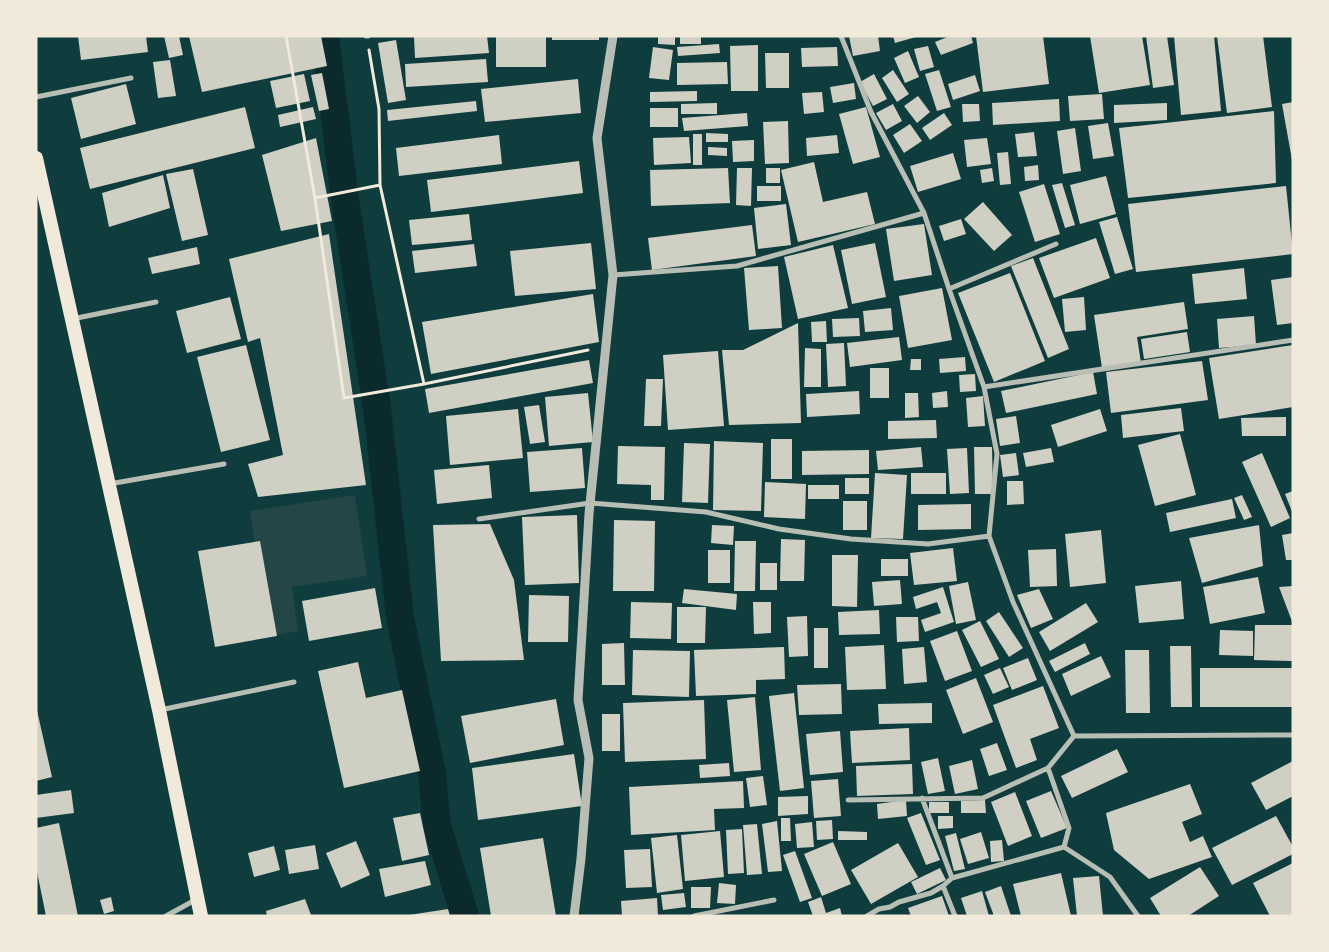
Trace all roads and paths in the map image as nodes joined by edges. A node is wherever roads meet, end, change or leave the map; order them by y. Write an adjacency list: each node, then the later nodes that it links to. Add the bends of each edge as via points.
1 (286, 36): 9 (path)
2 (367, 36): 8 (path, via 379,109)
3 (613, 36): 12 (street, via 597,138)
4 (841, 36): 10 (street, via 871,112)
5 (131, 78): 6 (street)
6 (36, 97)
7 (36, 158): 15 (highway)
8 (380, 185): 9 (path); 18 (path)
9 (315, 198): 18 (path, via 344,398)
10 (924, 213): 12 (street, via 737,266); 13 (street)
11 (1056, 244): 13 (street)
12 (613, 275): 17 (street)
13 (949, 289): 19 (street)
14 (156, 302): 15 (street)
15 (72, 320): 21 (highway)
16 (1293, 340): 19 (street)
17 (605, 346): 18 (path); 22 (street)
18 (424, 384)
19 (984, 387): 24 (street, via 997,454)
20 (224, 464): 21 (street)
21 (108, 484): 26 (highway)
22 (590, 503): 23 (street); 24 (street, via 706,512 779,529 851,539 928,544); 39 (street, via 578,700 589,758)
23 (479, 519)
24 (989, 536): 28 (street, via 1013,602)
25 (294, 682): 26 (street)
26 (159, 710): 35 (highway)
27 (1293, 735): 28 (street)
28 (1074, 736): 29 (street)
29 (1048, 768): 30 (street, via 983,798); 32 (street, via 1069,828)
30 (922, 798): 31 (street); 33 (street)
31 (848, 800)
32 (1064, 848): 33 (street); 43 (street, via 1110,877)
33 (952, 878): 34 (street)
34 (943, 886): 41 (street); 42 (street)
35 (197, 899): 37 (street); 38 (highway)
36 (774, 900): 40 (street)
37 (166, 916)
38 (201, 916)
39 (574, 916)
40 (694, 916)
41 (867, 916)
42 (955, 916)
43 (1138, 916)

